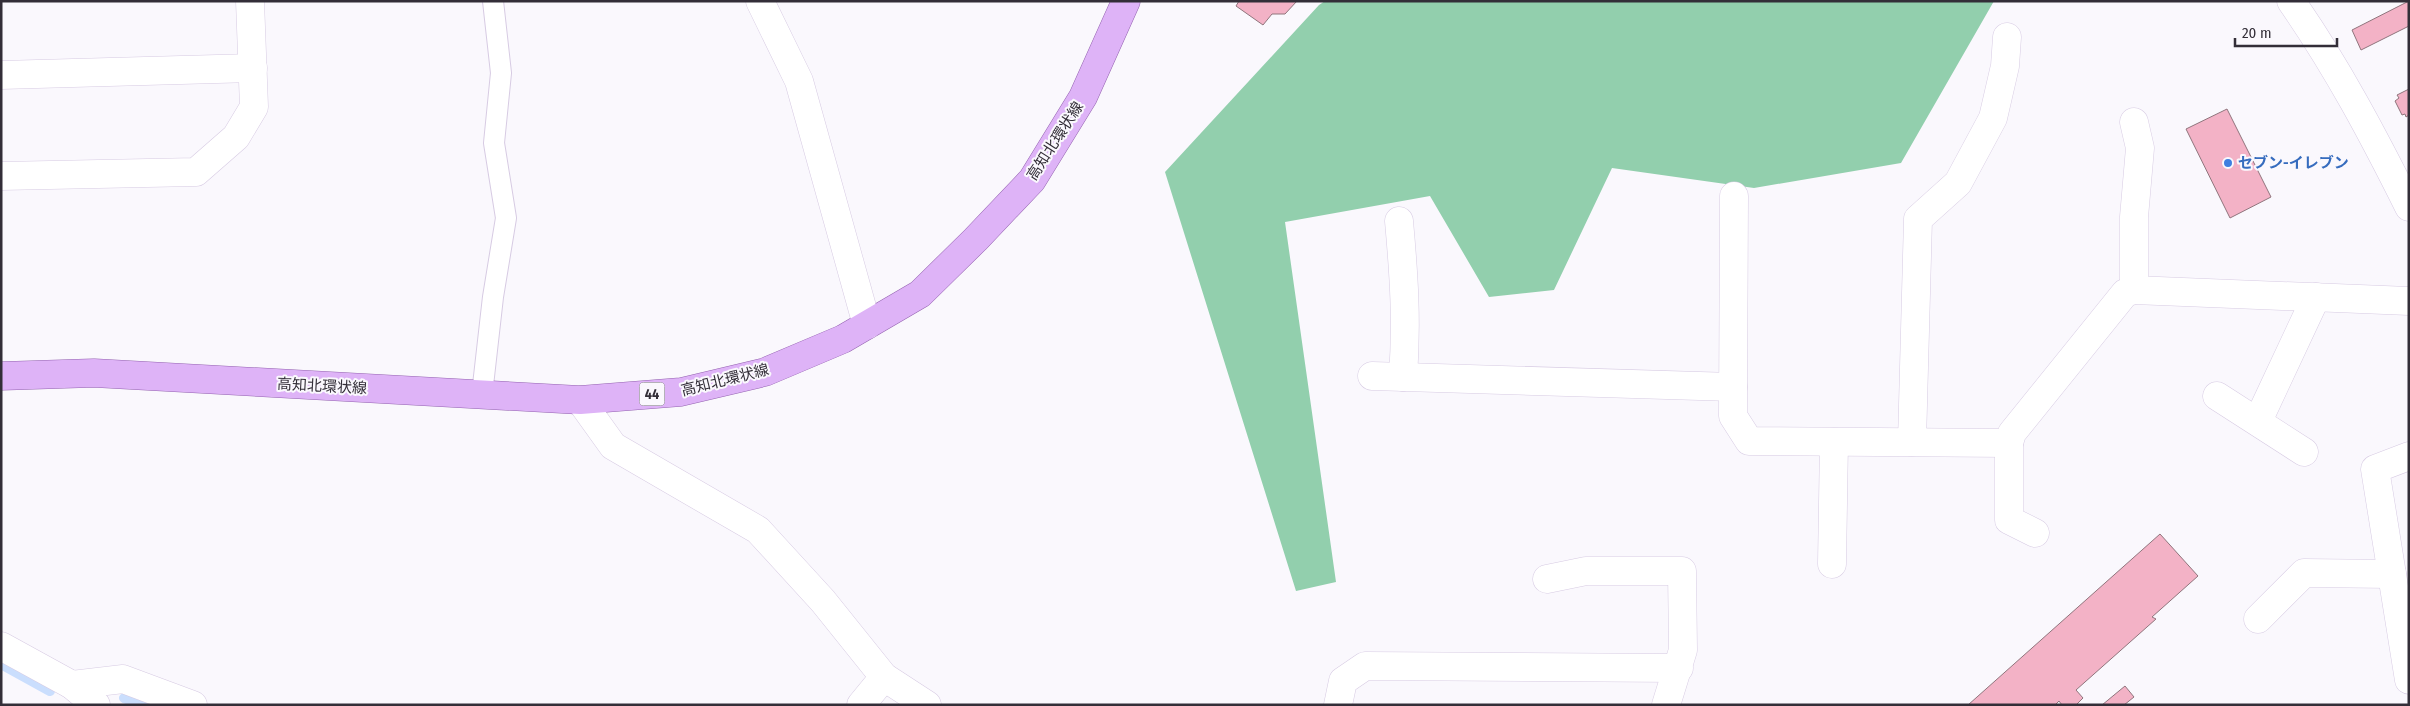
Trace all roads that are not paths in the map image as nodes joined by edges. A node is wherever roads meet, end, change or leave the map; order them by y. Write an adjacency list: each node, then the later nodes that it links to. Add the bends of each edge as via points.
1 (250, 1): 7 (street)
2 (493, 1): 22 (lane, via 501,73 494,143 506,218)
3 (760, 1): 17 (street, via 799,82)
4 (1126, 1): 17 (main road, 高知北環状線 / 44, via 1084,97 1032,180 920,294)
5 (2291, 1): 12 (street, via 2330,58)
6 (2006, 37): 27 (street, via 2005,66 1993,118 1958,183 1918,219)
7 (253, 68): 8 (street); 10 (street, via 254,107 236,137 196,172)
8 (1, 75)
9 (2134, 122): 14 (street, via 2140,148 2134,217)
10 (1, 176)
11 (1734, 196): 21 (street)
12 (2409, 207)
13 (1399, 222): 20 (street, via 1406,306)
14 (2134, 290): 15 (street); 28 (street, via 2119,300 2012,433)
15 (2316, 297): 16 (street); 25 (street)
16 (2409, 301)
17 (867, 325): 24 (main road, 高知北環状線 / 44, via 844,339 765,372 681,392)
18 (1, 376): 22 (main road, 高知北環状線 / 44, via 94,373)
19 (1372, 376): 20 (street)
20 (1403, 377): 21 (street)
21 (1733, 386): 26 (street, via 1734,416 1749,440)
22 (482, 394): 24 (main road, 高知北環状線 / 44)
23 (2217, 396): 25 (street)
24 (580, 400): 38 (street, via 613,446 758,530)
25 (2258, 422): 29 (street)
26 (1834, 442): 27 (street); 32 (street)
27 (1912, 442): 28 (street)
28 (2009, 443): 31 (street, via 2009,520)
29 (2304, 452)
30 (2409, 456): 33 (street, via 2375,469)
31 (2035, 533)
32 (1832, 564)
33 (2392, 574): 35 (street, via 2304,572); 39 (street)
34 (1547, 579): 37 (street, via 1586,571 1682,571 1683,650)
35 (2258, 619)
36 (1, 646): 40 (street)
37 (1679, 668): 45 (street, via 1365,666 1343,680); 46 (street)
38 (884, 677): 43 (street); 44 (street)
39 (2409, 680)
40 (72, 685): 41 (street); 42 (street, via 122,679)
41 (96, 705)
42 (192, 705)
43 (861, 705)
44 (928, 705)
45 (1338, 705)
46 (1666, 705)

